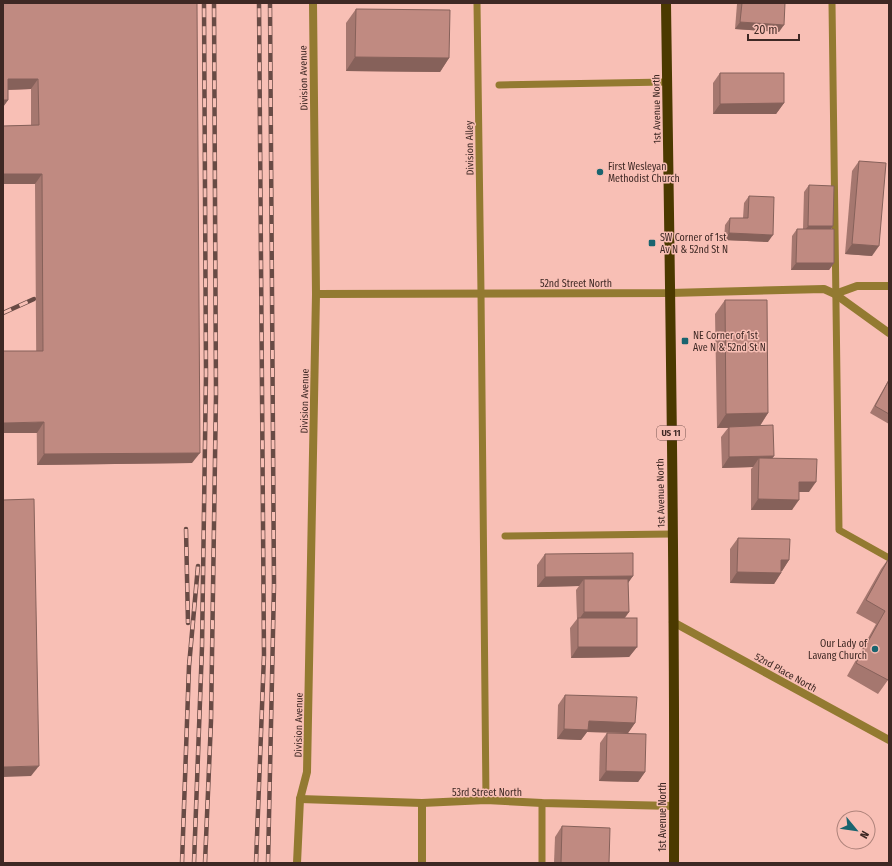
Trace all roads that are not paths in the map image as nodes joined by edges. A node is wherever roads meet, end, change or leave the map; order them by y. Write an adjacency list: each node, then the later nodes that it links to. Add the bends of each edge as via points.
1 (313, 3): 10 (street, Division Avenue)
2 (477, 3): 8 (lane, Division Alley)
3 (666, 3): 5 (main road, 1st Avenue North / US 11)
4 (832, 3): 11 (lane)
5 (667, 82): 6 (lane); 9 (main road, 1st Avenue North / US 11)
6 (499, 85)
7 (889, 286): 11 (street, via 857,286)
8 (481, 293): 9 (street, 52nd Street North); 10 (street, 52nd Street North); 19 (lane, Division Alley)
9 (670, 293): 11 (street, 52nd Street North, via 824,289); 13 (main road, 1st Avenue North / US 11)
10 (316, 294): 18 (street, Division Avenue, via 307,772)
11 (836, 294): 12 (street, 52nd Street North); 15 (lane, via 839,530)
12 (889, 333)
13 (672, 534): 14 (lane); 16 (main road, 1st Avenue North / US 11)
14 (505, 536)
15 (889, 558)
16 (673, 622): 17 (street, 52nd Place North); 22 (main road, 1st Avenue North / US 11)
17 (889, 740)
18 (300, 799): 20 (street, 53rd Street North); 23 (street, Division Avenue)
19 (486, 800): 20 (street, 53rd Street North); 21 (street, 53rd Street North)
20 (422, 803): 24 (street)
21 (542, 803): 22 (street, 53rd Street North); 25 (lane)
22 (674, 806): 26 (main road, 1st Avenue North / US 11)
23 (297, 863)
24 (422, 863)
25 (542, 863)
26 (674, 863)

